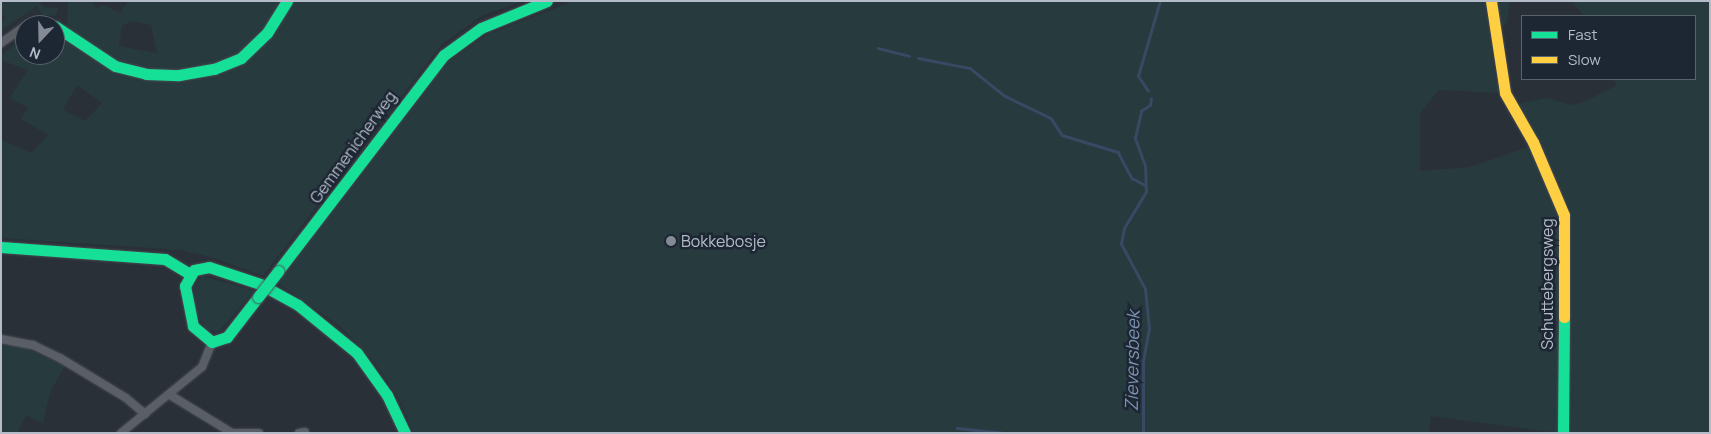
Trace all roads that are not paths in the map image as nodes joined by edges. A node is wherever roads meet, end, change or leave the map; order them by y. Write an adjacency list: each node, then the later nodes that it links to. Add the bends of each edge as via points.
1 (287, 1): 5 (street, via 267,33 240,58 178,76 146,74 115,66)
2 (547, 1): 10 (street, Gemmenicherweg, bridge, via 481,28 444,55 227,337)
3 (1491, 1): 19 (street, Schuttebergsweg, via 1505,92 1533,142 1564,216)
4 (15, 33): 6 (street)
5 (65, 33)
6 (1, 43)
7 (1, 246): 8 (street, via 165,259)
8 (190, 274): 10 (street, via 185,289 188,312 198,333); 18 (street, via 204,266 235,274 280,294 324,324 370,370)
9 (1, 338): 12 (street, via 33,345 60,358 126,398)
10 (212, 342): 11 (street, via 206,363)
11 (170, 395): 12 (street); 15 (street)
12 (145, 414): 14 (street)
13 (306, 432): 17 (street)
14 (121, 433)
15 (232, 433): 16 (street)
16 (259, 433)
17 (299, 433)
18 (405, 433)
19 (1563, 433)

